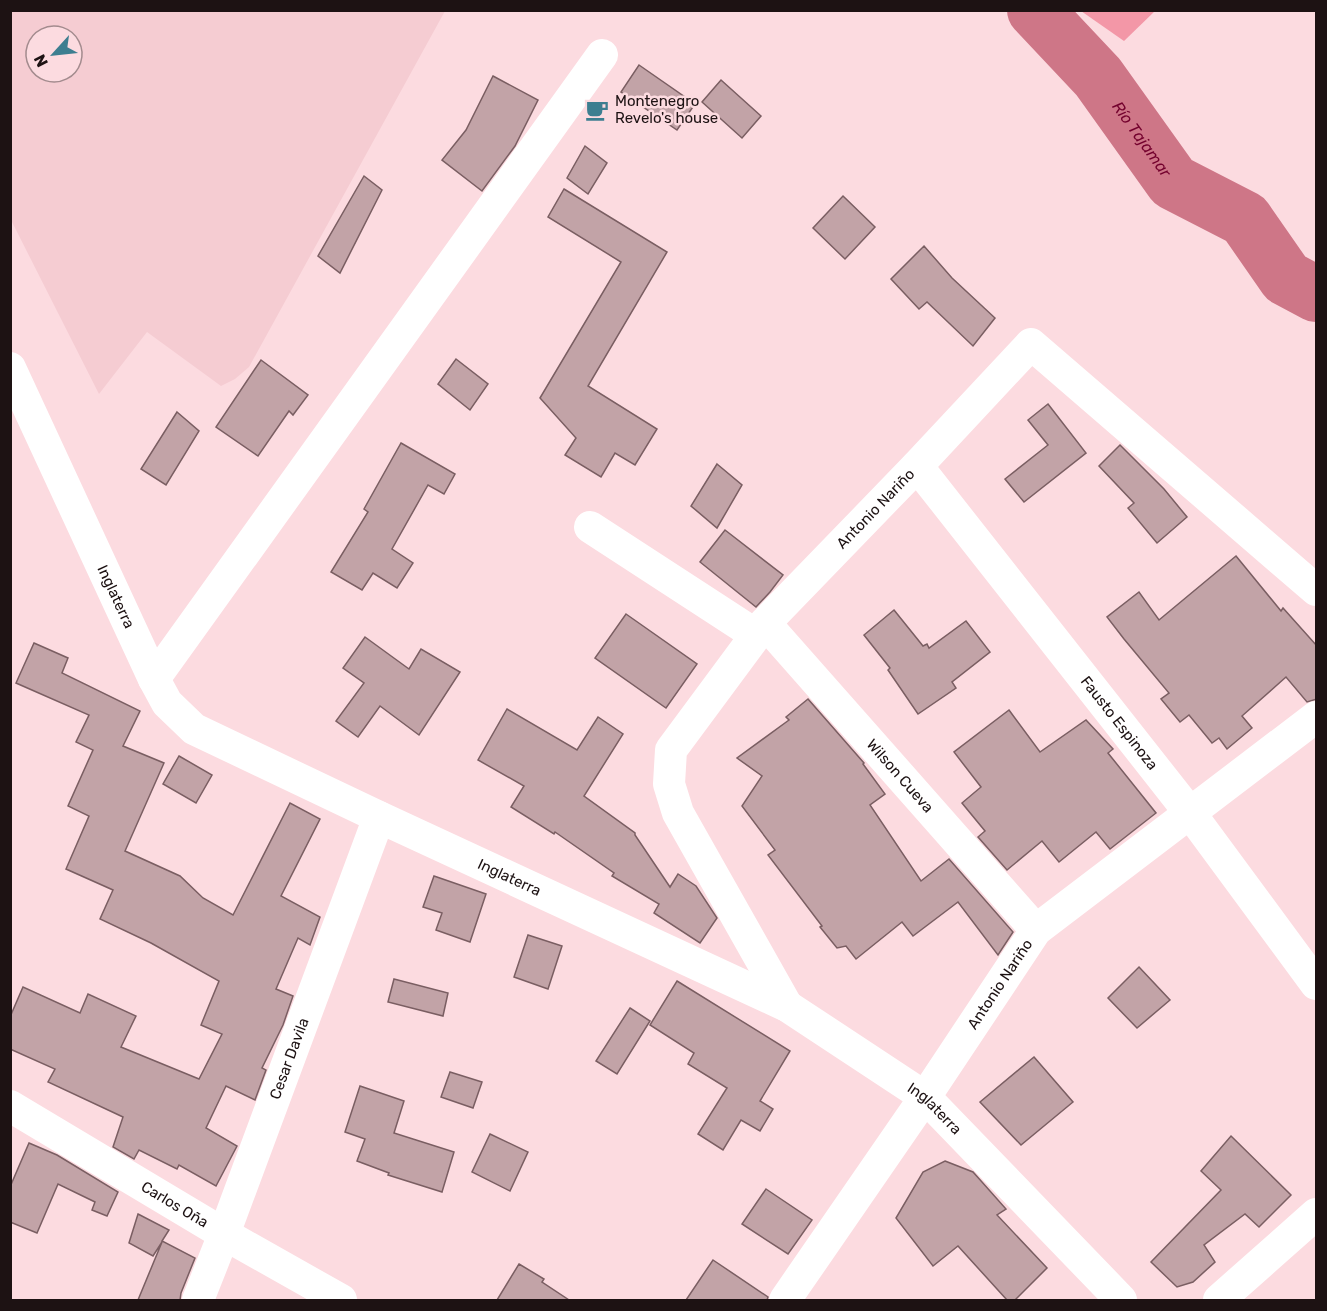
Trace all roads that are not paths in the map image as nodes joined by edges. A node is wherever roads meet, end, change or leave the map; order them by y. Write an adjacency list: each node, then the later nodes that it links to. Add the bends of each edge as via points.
1 (602, 55): 7 (street)
2 (10, 368): 7 (street, Inglaterra)
3 (917, 466): 5 (street, Antonio Nariño, via 1030,344); 6 (street, Antonio Nariño); 9 (street, Fausto Espinoza)
4 (590, 527): 6 (street, Wilson Cueva)
5 (1317, 590)
6 (761, 629): 11 (street, Wilson Cueva); 13 (street, Antonio Nariño, via 671,750 669,784 678,813)
7 (154, 679): 10 (street, Inglaterra, via 167,703 194,729)
8 (1317, 717): 9 (street, Antonio Nariño)
9 (1190, 813): 11 (street, Antonio Nariño); 12 (street, Fausto Espinoza)
10 (379, 817): 13 (street, Inglaterra); 17 (street, Cesar Davila)
11 (1036, 930): 14 (street, Antonio Nariño)
12 (1317, 984)
13 (787, 1006): 14 (street, Inglaterra)
14 (925, 1097): 20 (street, Antonio Nariño); 21 (street, Inglaterra)
15 (10, 1106): 17 (street, Carlos Oña)
16 (1317, 1214): 22 (street)
17 (224, 1234): 18 (street, Cesar Davila); 19 (street, Carlos Oña)
18 (198, 1300)
19 (340, 1300)
20 (785, 1300)
21 (1121, 1300)
22 (1219, 1300)

